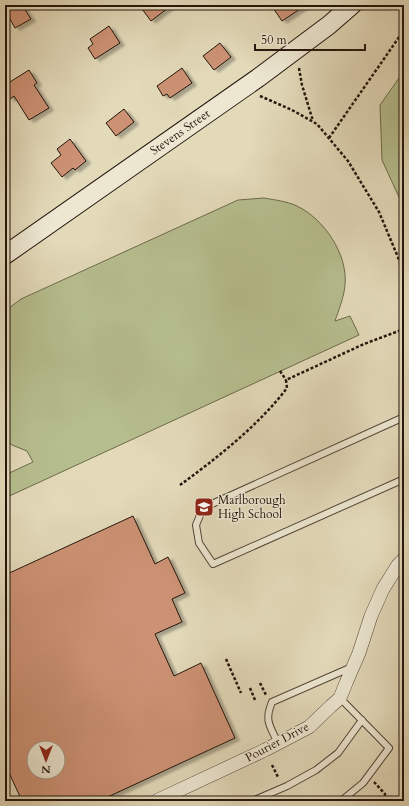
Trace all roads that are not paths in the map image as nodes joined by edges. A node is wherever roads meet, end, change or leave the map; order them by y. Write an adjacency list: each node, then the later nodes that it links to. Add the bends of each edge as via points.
1 (352, 5): 2 (street, Stevens Street, via 330,25 258,78)
2 (5, 255)
3 (404, 417): 4 (lane, via 203,508 196,525 199,543 213,564)
4 (404, 479)
5 (404, 559): 6 (street, Pourier Drive, via 383,589)
6 (353, 667): 7 (street, Pourier Drive); 9 (lane, via 272,702 268,712 268,723)
7 (340, 698): 8 (lane); 9 (street, Pourier Drive, via 309,727)
8 (362, 720): 11 (lane, via 338,754 287,786); 12 (lane, via 389,748 363,783)
9 (278, 744): 10 (street, Pourier Drive)
10 (156, 801)
11 (252, 801)
12 (341, 801)

